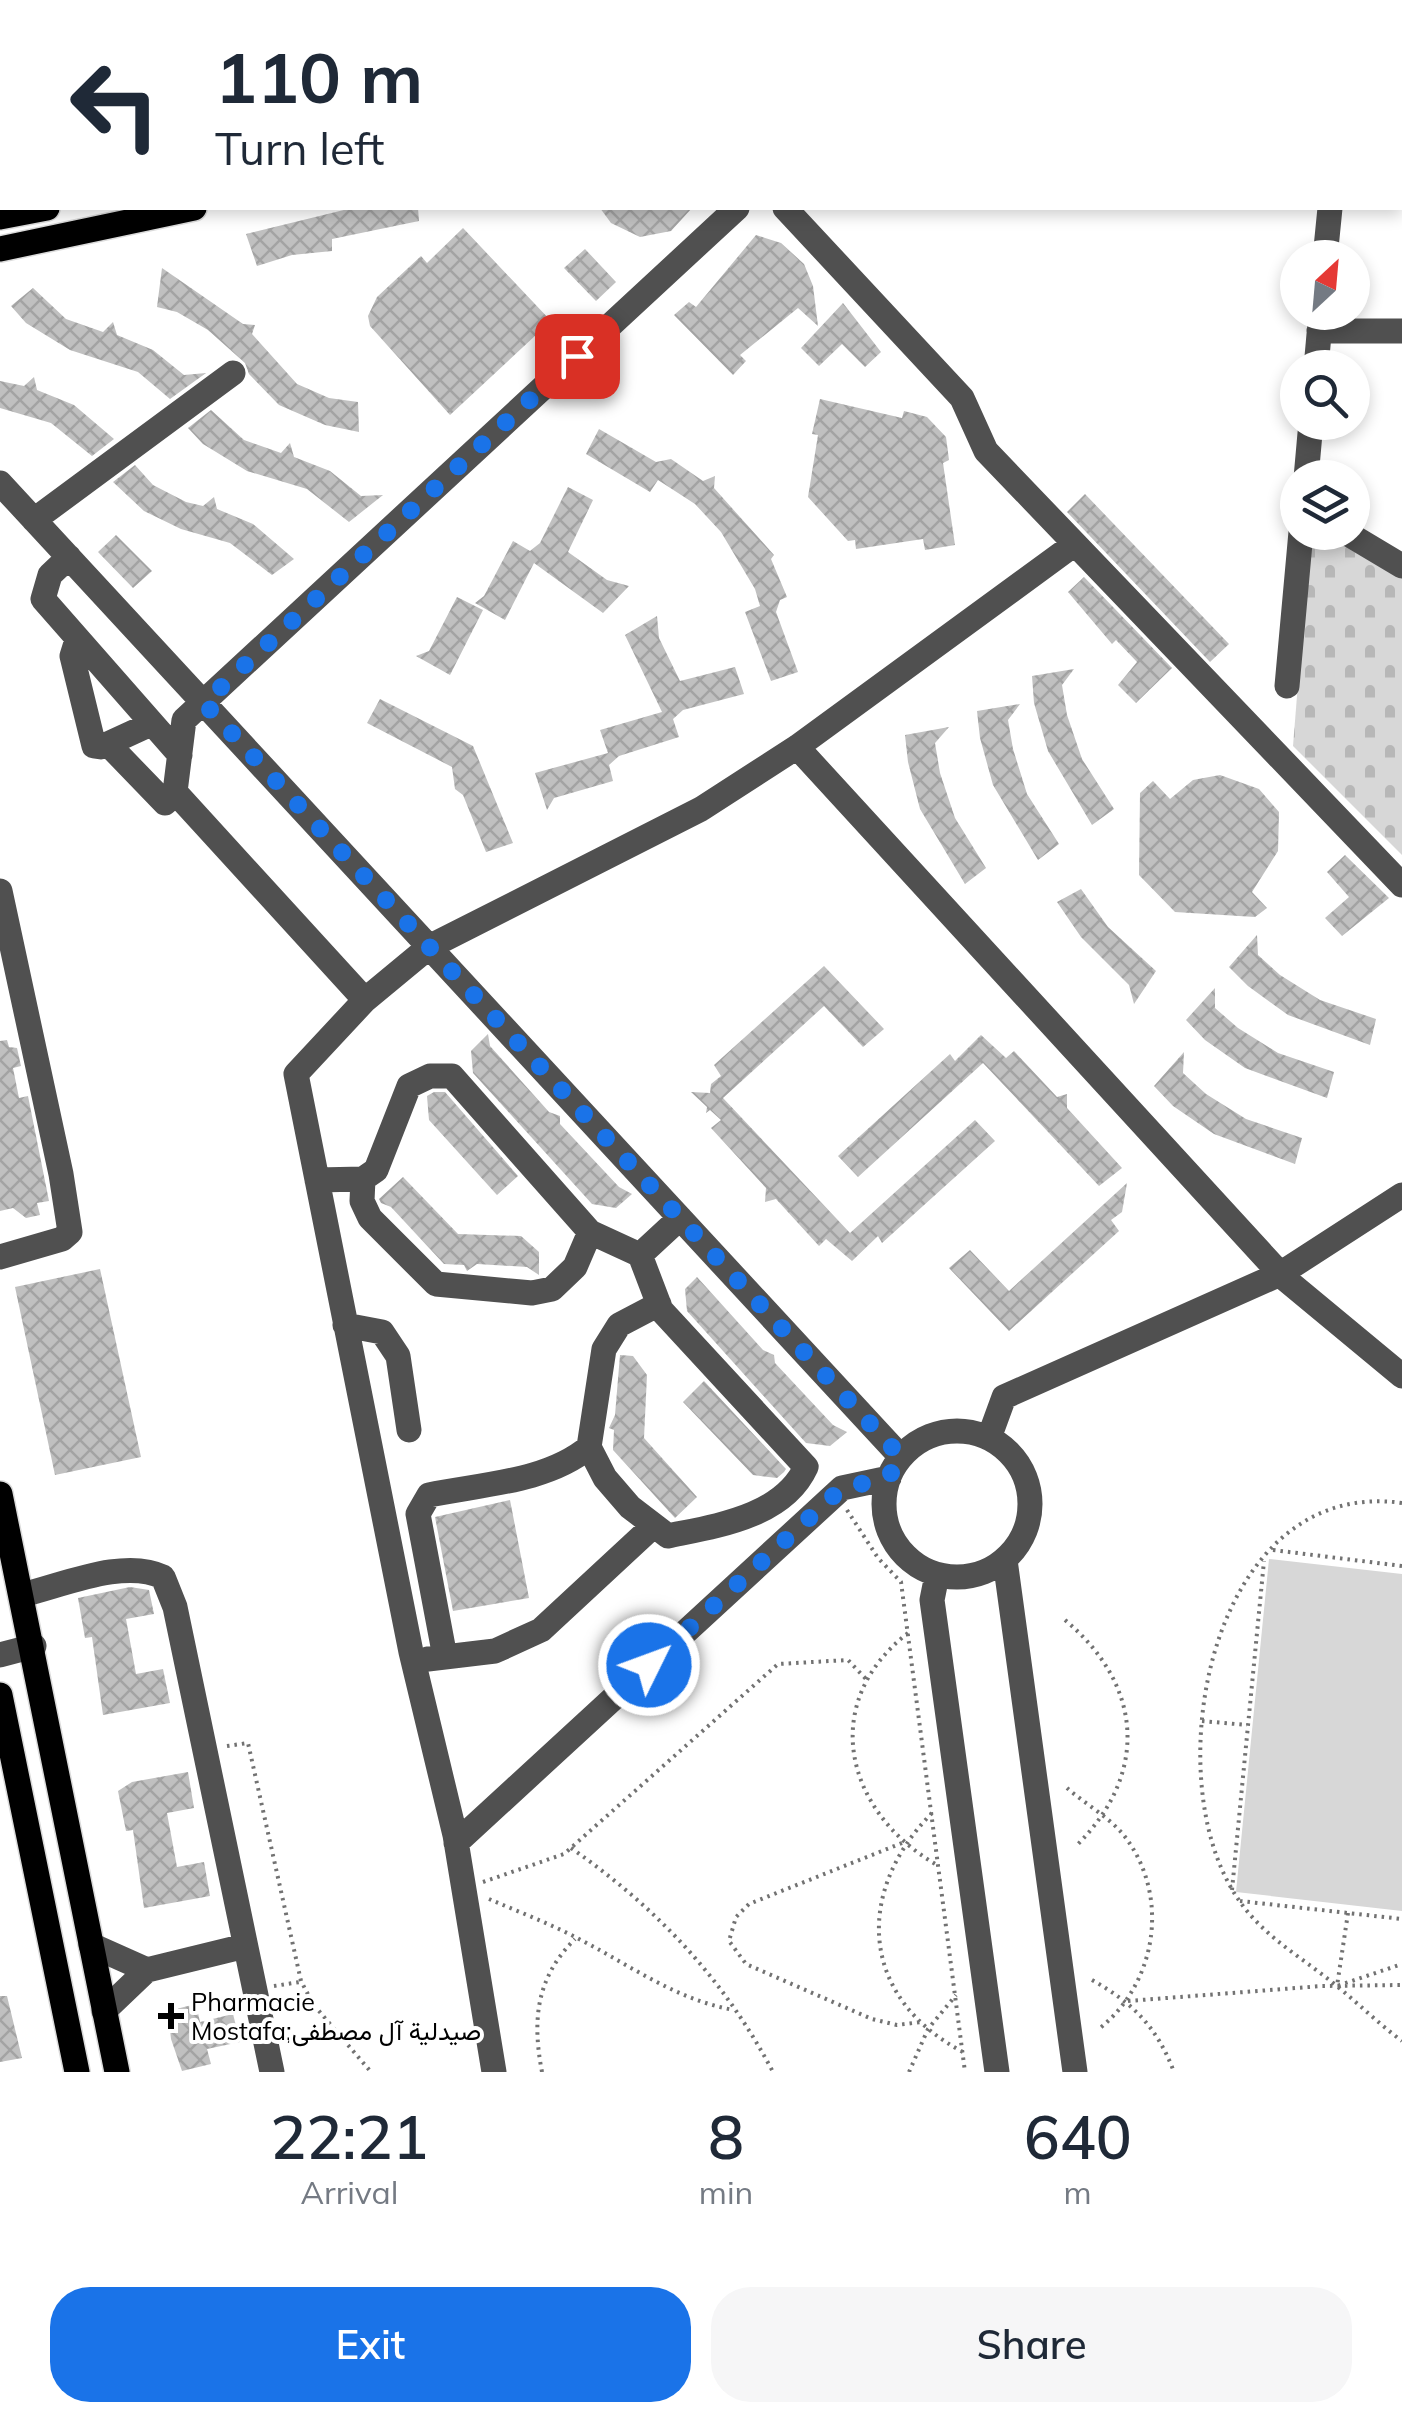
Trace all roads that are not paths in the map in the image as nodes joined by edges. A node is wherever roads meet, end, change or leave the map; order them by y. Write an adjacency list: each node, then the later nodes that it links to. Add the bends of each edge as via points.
1 (37, 210): 6 (main road)
2 (185, 210): 8 (main road)
3 (735, 210): 21 (street)
4 (786, 210): 14 (street, via 962,398 986,451)
5 (1330, 210): 7 (street)
6 (0, 217)
7 (1327, 240)
8 (0, 249)
9 (1370, 327): 10 (street)
10 (1402, 331)
11 (233, 373): 13 (street)
12 (0, 482): 13 (street)
13 (34, 520): 17 (street)
14 (1072, 546): 24 (street); 27 (street)
15 (1370, 547): 18 (street)
16 (1299, 550): 20 (street)
17 (69, 557): 19 (street, via 50,575 43,599); 21 (street)
18 (1402, 566)
19 (77, 640): 22 (street); 23 (street, via 72,656 94,746)
20 (1287, 686)
21 (204, 703): 25 (street, via 184,720); 29 (street)
22 (151, 724): 23 (street); 25 (street)
23 (108, 744): 26 (street, via 164,802)
24 (797, 746): 29 (street, via 700,809); 38 (street)
25 (180, 755): 26 (street)
26 (176, 792): 30 (street)
27 (1402, 885)
28 (0, 891): 37 (street, via 70,1232)
29 (430, 947): 30 (street); 34 (street)
30 (365, 1000): 32 (street, via 296,1074)
31 (363, 1179): 32 (street); 35 (street, via 370,1218 436,1284 552,1289 575,1267); 35 (street, via 376,1170 409,1086 452,1076)
32 (317, 1180): 40 (street)
33 (1402, 1196): 38 (street)
34 (680, 1218): 36 (street); 45 (street)
35 (590, 1232): 36 (street)
36 (640, 1255): 39 (street)
37 (0, 1258)
38 (1280, 1274): 41 (street); 43 (street, via 1004,1397)
39 (659, 1304): 44 (street, via 619,1325 604,1349); 47 (street, via 806,1467 787,1490 738,1522 668,1536)
40 (346, 1325): 42 (street, via 382,1332 398,1356); 55 (street)
41 (1402, 1376)
42 (409, 1430)
43 (989, 1438): 45 (street, via 942,1432 920,1441); 48 (street, via 1009,1452 1030,1495 1030,1519)
44 (589, 1448): 47 (street, via 604,1478); 54 (street, via 542,1472 430,1495 418,1514)
45 (895, 1467): 50 (street, via 884,1502 887,1525 914,1564); 57 (street, via 842,1488)
46 (0, 1494): 49 (main road)
47 (652, 1527): 54 (street, via 541,1630 495,1651)
48 (1005, 1560): 50 (street, via 960,1578); 67 (street)
49 (8, 1568): 51 (main road)
50 (937, 1574): 66 (street, via 932,1600)
51 (22, 1595): 52 (main road); 59 (street, via 146,1568 163,1576 175,1607)
52 (34, 1646): 53 (street); 58 (main road)
53 (0, 1655)
54 (445, 1656): 55 (street)
55 (414, 1661): 57 (street)
56 (0, 1695): 62 (main road)
57 (456, 1842): 65 (street)
58 (91, 1945): 60 (street); 61 (main road)
59 (245, 1946): 60 (street); 64 (street)
60 (147, 1970): 61 (street)
61 (104, 2011): 63 (main road)
62 (77, 2072)
63 (117, 2072)
64 (272, 2072)
65 (494, 2072)
66 (997, 2072)
67 (1076, 2072)

